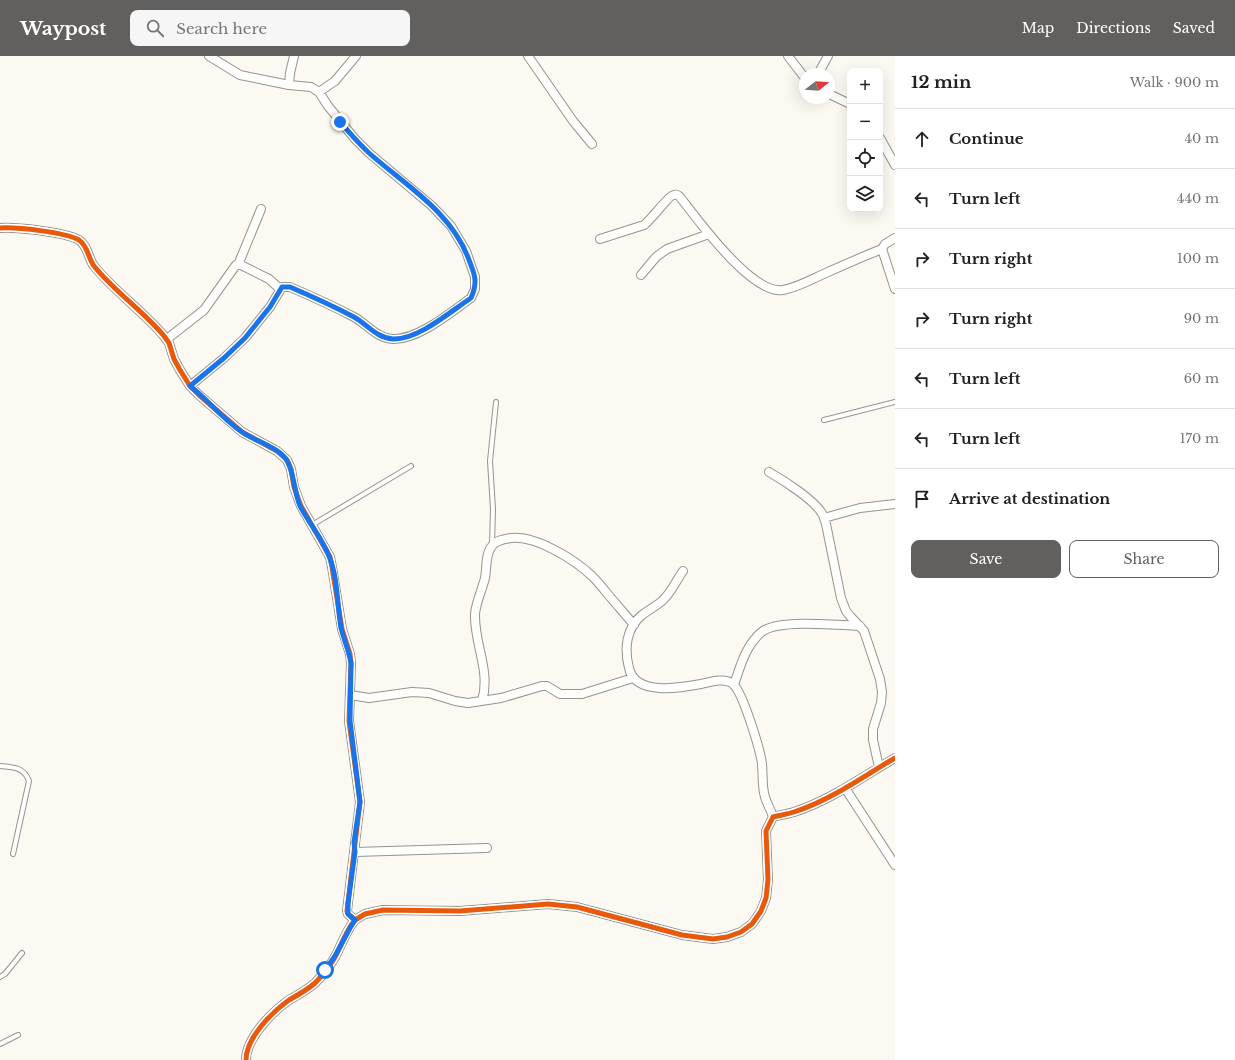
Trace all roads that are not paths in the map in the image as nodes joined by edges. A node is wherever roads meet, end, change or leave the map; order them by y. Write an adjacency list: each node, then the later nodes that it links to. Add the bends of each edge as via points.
1 (209, 56): 9 (street, via 240,75)
2 (294, 56): 9 (street)
3 (356, 56): 10 (street, via 335,81)
4 (528, 56): 14 (street)
5 (788, 56): 8 (street)
6 (828, 56): 7 (street)
7 (821, 68)
8 (799, 70)
9 (289, 85): 10 (street, via 311,87)
10 (319, 92): 24 (street, via 355,139 432,206 451,226 466,251 475,277 475,289 471,298 421,332 393,339 375,333 356,318 301,292 286,286)
11 (835, 97): 12 (street)
12 (847, 103)
13 (881, 140): 15 (street)
14 (592, 144)
15 (895, 165)
16 (261, 209): 22 (street)
17 (0, 228): 26 (street, via 28,229 70,236 79,240 94,265)
18 (709, 234): 20 (street, via 680,197 673,194 644,225); 21 (street, via 738,266 776,290 792,287); 23 (street, via 667,249 656,257)
19 (895, 238): 21 (street, via 884,244)
20 (600, 239)
21 (882, 249): 25 (street)
22 (238, 265): 24 (street, via 269,279); 26 (street, via 204,310)
23 (641, 275)
24 (280, 289): 27 (street, via 270,307 245,338)
25 (895, 289)
26 (167, 339): 27 (street, via 174,359)
27 (190, 386): 35 (street, via 242,432 277,451 287,460 299,501)
28 (496, 402): 36 (lane, via 490,461)
29 (895, 402): 30 (lane)
30 (824, 420)
31 (411, 466): 35 (lane)
32 (769, 472): 34 (street, via 805,497)
33 (895, 504): 34 (street, via 860,508)
34 (824, 518): 39 (street, via 841,598 846,611)
35 (312, 525): 42 (street, via 330,557 342,630 350,659)
36 (492, 546): 38 (street, via 505,539 525,539 564,555 592,576); 43 (street, via 476,609 476,625 485,676)
37 (683, 571): 38 (street, via 668,594)
38 (634, 625): 40 (street, via 627,639 629,669)
39 (860, 626): 41 (street, via 802,624 777,626 763,631 745,654); 46 (street, via 867,639 882,692 873,729)
40 (633, 678): 41 (street, via 643,685 655,688 719,681 727,681); 43 (street, via 582,694 560,694 547,686 542,686)
41 (734, 685): 48 (street, via 761,759 765,797)
42 (350, 696): 43 (street, via 369,698 412,692 429,693 468,703); 50 (street, via 350,721 360,802)
43 (482, 701)
44 (895, 758): 46 (street)
45 (0, 766): 51 (lane, via 22,771 29,781)
46 (879, 766): 47 (street)
47 (845, 788): 48 (street, via 802,809); 52 (street)
48 (773, 817): 53 (street, via 766,831 766,898 752,924 742,932 727,937 713,939 682,935 577,907 548,904 460,911 383,910 365,914)
49 (487, 848): 50 (street)
50 (355, 852): 53 (street, via 347,911)
51 (12, 854)
52 (895, 865)
53 (355, 920): 58 (street, via 335,956 314,984 272,1014 263,1025 248,1046)
54 (22, 952): 55 (lane)
55 (0, 976)
56 (18, 1034): 57 (lane)
57 (0, 1044)
58 (246, 1060)

